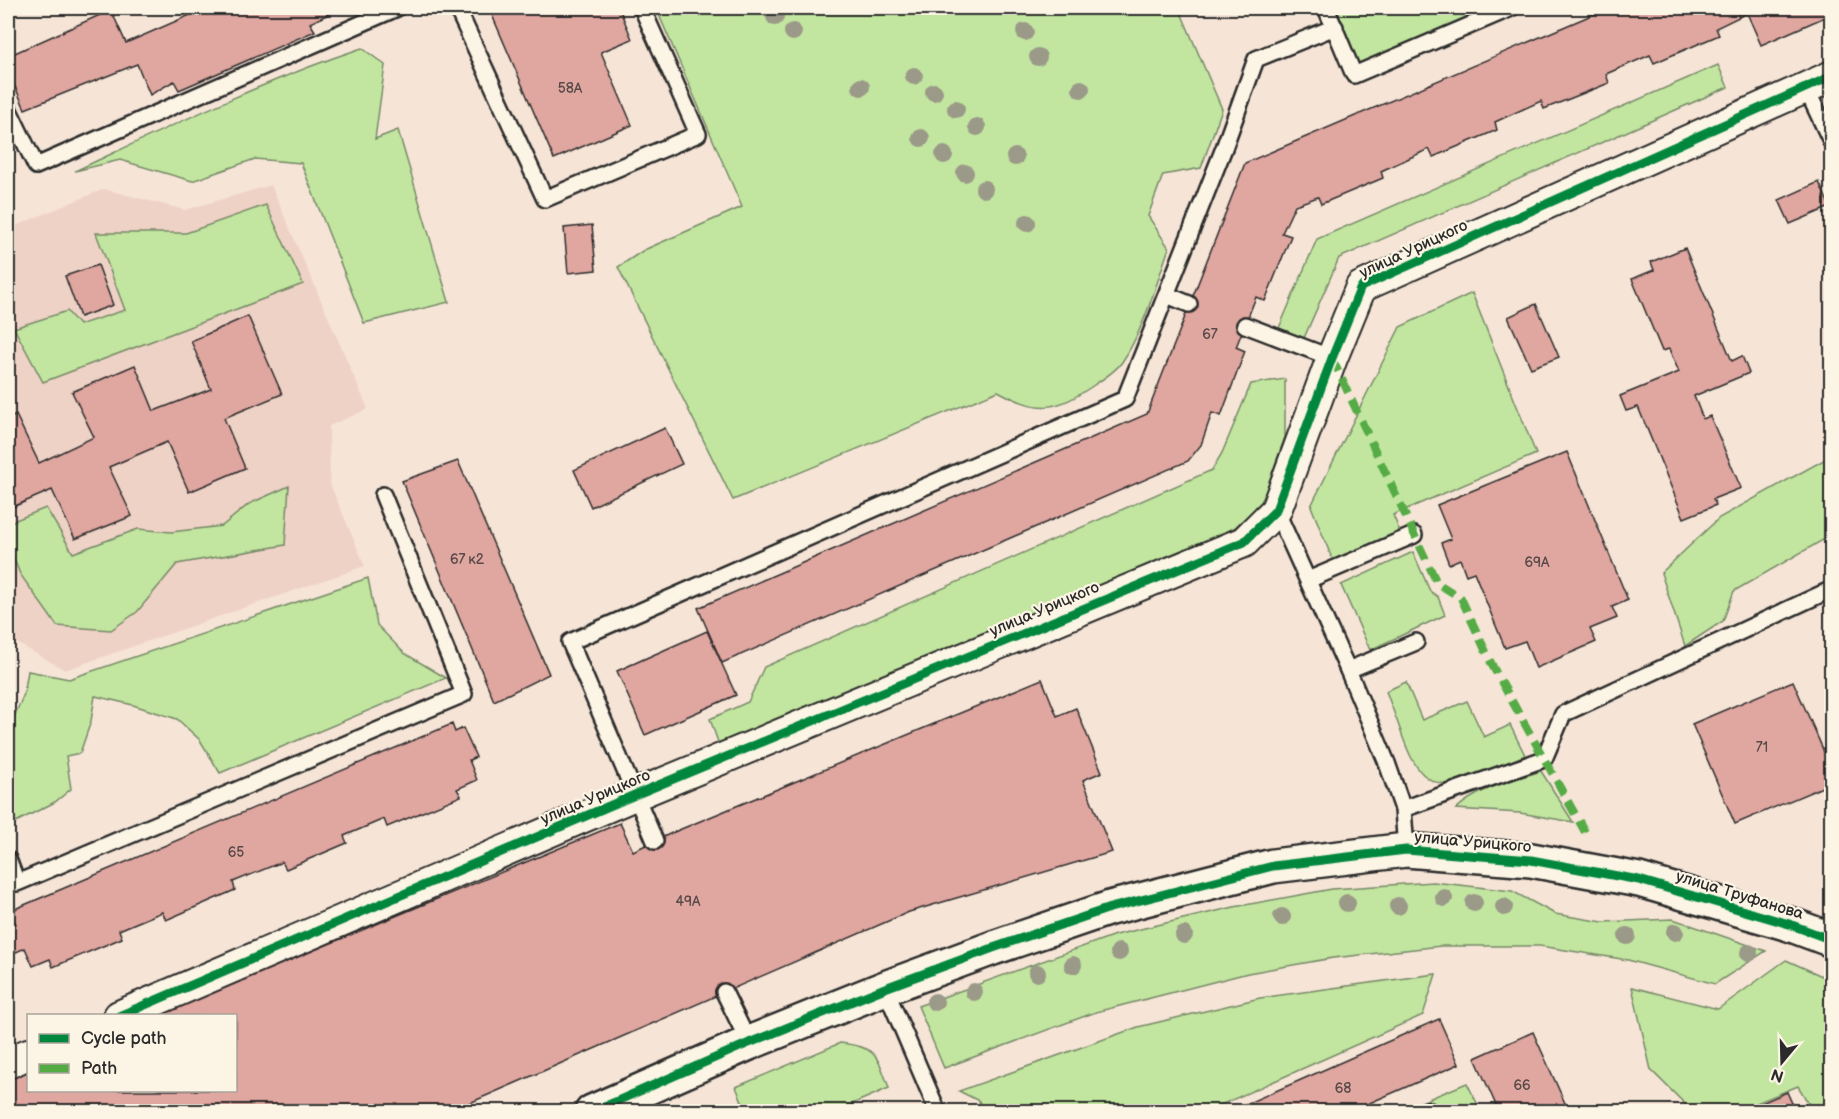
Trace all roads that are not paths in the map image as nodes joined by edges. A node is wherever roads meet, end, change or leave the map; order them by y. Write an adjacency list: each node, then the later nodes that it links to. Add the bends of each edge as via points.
1 (396, 8): 8 (lane, via 36,166)
2 (457, 8): 3 (lane, via 545,200 698,134)
3 (642, 8)
4 (1326, 8): 6 (lane)
5 (1511, 8): 6 (lane, via 1354,75)
6 (1335, 27): 10 (lane, via 1257,59)
7 (1819, 82): 9 (lane); 13 (street, улица Урицкого, via 1360,287)
8 (8, 108)
9 (1832, 143)
10 (1167, 295): 11 (lane); 21 (lane, via 1125,399 570,642)
11 (1189, 304)
12 (1245, 325): 13 (lane)
13 (1332, 358): 15 (street, улица Урицкого)
14 (383, 495): 25 (lane, via 464,694 17,883)
15 (1276, 510): 17 (lane); 21 (street, улица Урицкого, via 1244,542)
16 (1414, 535): 17 (lane)
17 (1308, 580): 20 (lane)
18 (1832, 589): 22 (lane, via 1563,714 1544,759)
19 (1416, 642): 20 (lane)
20 (1348, 670): 22 (lane)
21 (637, 794): 23 (lane); 30 (street, улица Урицкого)
22 (1403, 809): 24 (lane)
23 (655, 841)
24 (1406, 850): 26 (street, улица Урицкого, via 1532,860); 28 (street, улица Урицкого, via 1273,866 1110,908)
25 (8, 859)
26 (1639, 880): 27 (street, улица Труфанова)
27 (1832, 940)
28 (885, 988): 31 (street, улица Урицкого); 35 (lane)
29 (724, 992): 31 (lane)
30 (124, 1014)
31 (749, 1043): 34 (street, улица Урицкого)
32 (27, 1054): 33 (street)
33 (8, 1063)
34 (592, 1112)
35 (938, 1112)
36 (1424, 1112): 37 (lane)
37 (1429, 1112)

